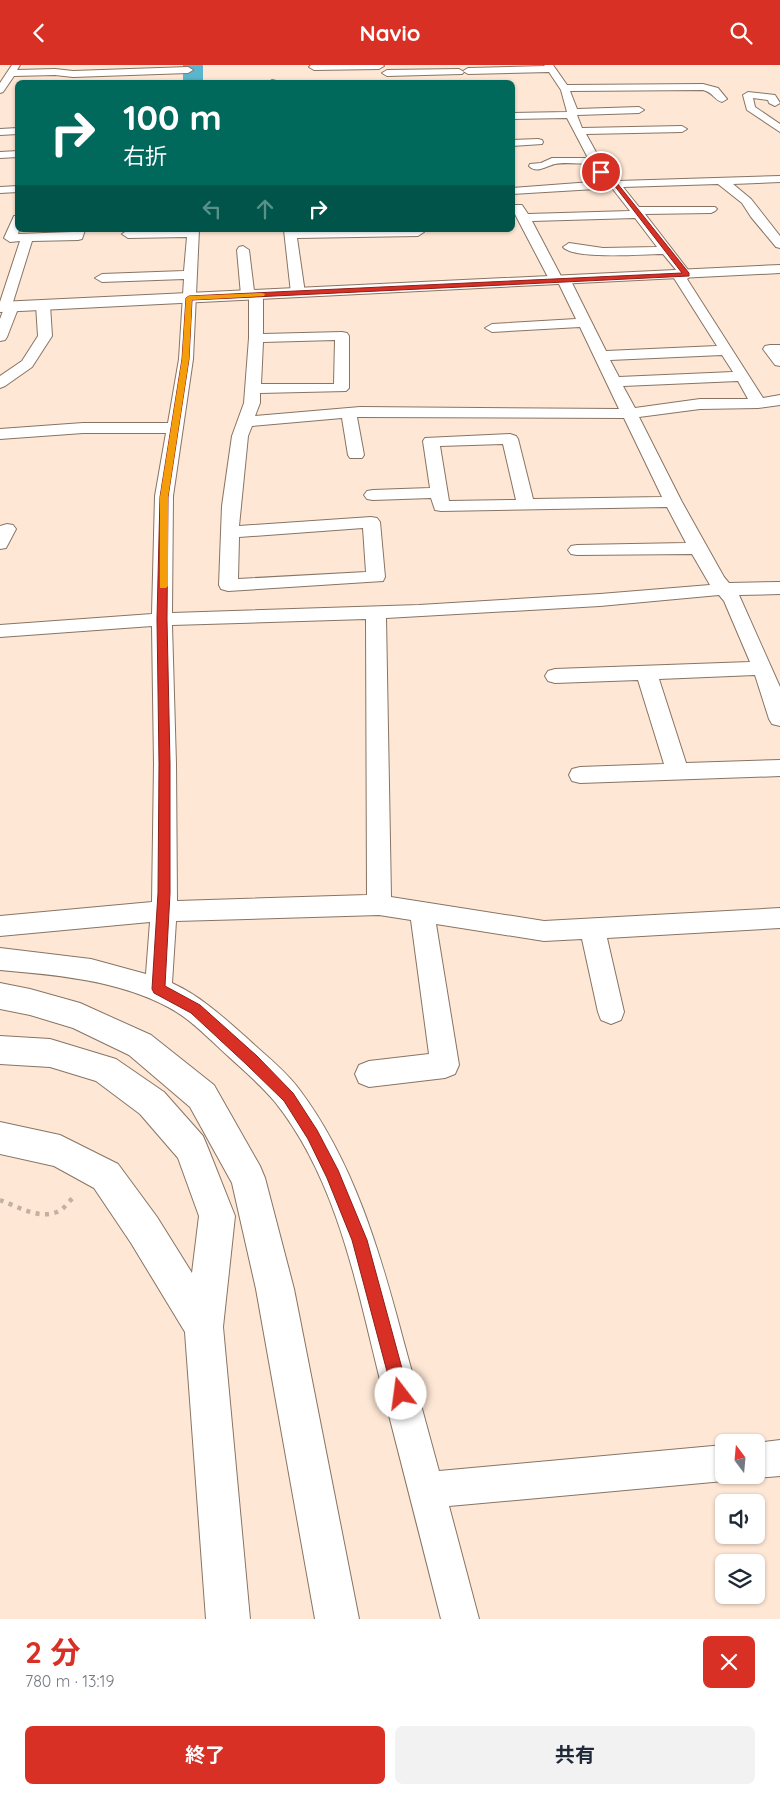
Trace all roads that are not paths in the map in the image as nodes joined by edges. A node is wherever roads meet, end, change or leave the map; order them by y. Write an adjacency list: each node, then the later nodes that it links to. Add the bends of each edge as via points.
1 (379, 65): 2 (street); 9 (street)
2 (314, 67)
3 (550, 67): 7 (street); 10 (street)
4 (188, 68): 5 (street, via 73,74)
5 (14, 69): 11 (street)
6 (387, 73): 7 (street)
7 (422, 78)
8 (647, 79): 10 (street)
9 (382, 80)
10 (558, 82): 12 (street, via 703,87 715,90); 15 (street, via 573,100)
11 (3, 92)
12 (722, 99)
13 (775, 103): 18 (street, via 772,97 748,95 750,108)
14 (638, 111): 15 (street)
15 (573, 114): 16 (street); 20 (street)
16 (515, 116)
17 (682, 129): 20 (street)
18 (780, 129)
19 (15, 131): 21 (street)
20 (578, 131): 26 (street)
21 (0, 132)
22 (538, 142): 23 (street)
23 (515, 143)
24 (15, 154): 25 (street)
25 (0, 155)
26 (594, 161): 27 (street, via 552,161); 30 (street, via 601,172)
27 (534, 166)
28 (780, 179): 29 (street)
29 (720, 180): 30 (street); 37 (street, via 739,193)
30 (616, 184): 33 (street); 36 (street)
31 (15, 189): 32 (street)
32 (0, 190)
33 (515, 191)
34 (515, 205): 39 (street)
35 (711, 209): 36 (street)
36 (638, 213): 39 (street); 41 (street)
37 (755, 214): 38 (street); 51 (street)
38 (772, 215)
39 (523, 218): 59 (street)
40 (15, 223): 49 (street)
41 (647, 225): 42 (street); 53 (street)
42 (568, 228)
43 (79, 232): 50 (street, via 78,236)
44 (164, 232): 48 (street)
45 (192, 232): 55 (street)
46 (290, 232): 47 (street); 60 (street)
47 (418, 232)
48 (136, 233)
49 (5, 238): 50 (street)
50 (27, 238): 64 (street)
51 (780, 244)
52 (568, 247): 53 (street, via 603,252)
53 (667, 250): 57 (street)
54 (229, 261): 61 (street, via 244,255)
55 (187, 264): 58 (street); 62 (street)
56 (780, 269): 57 (main road)
57 (682, 275): 59 (main road); 70 (street)
58 (102, 279)
59 (560, 281): 60 (main road); 65 (street)
60 (298, 293): 61 (main road)
61 (252, 295): 62 (main road); 68 (street)
62 (193, 298): 63 (main road); 82 (street)
63 (43, 305): 64 (main road); 75 (street, via 45,336 27,364)
64 (6, 307): 67 (street)
65 (585, 323): 66 (street); 71 (street)
66 (492, 328)
67 (0, 337)
68 (256, 338): 76 (street); 76 (street, via 342,336 341,387)
69 (780, 349): 72 (street, via 770,349)
70 (726, 350): 71 (street); 73 (street)
71 (601, 356): 74 (street)
72 (780, 362)
73 (743, 377): 74 (street); 78 (street)
74 (614, 382): 80 (street)
75 (0, 383)
76 (254, 389): 81 (street)
77 (780, 400): 78 (street)
78 (758, 403): 80 (street, via 700,404)
79 (349, 413): 80 (street); 81 (street); 84 (street)
80 (630, 414): 87 (street)
81 (244, 422): 89 (street, via 231,506)
82 (175, 428): 83 (street, via 83,428); 95 (street, via 164,497)
83 (0, 434)
84 (356, 455)
85 (439, 493): 86 (street); 88 (street, via 441,506); 88 (street, via 431,441 510,439)
86 (373, 495)
87 (673, 502): 88 (street); 90 (street)
88 (526, 505)
89 (231, 532): 89 (street, via 228,585 376,577 371,522)
90 (698, 548): 91 (street); 93 (street, via 716,581)
91 (577, 550)
92 (780, 588): 93 (street)
93 (725, 589): 94 (street, via 600,601); 99 (street, via 733,599)
94 (376, 613): 95 (street); 104 (street)
95 (162, 619): 96 (street); 105 (street)
96 (0, 631)
97 (646, 673): 98 (street); 99 (street); 102 (street)
98 (555, 676)
99 (770, 676): 100 (street)
100 (780, 719)
101 (780, 768): 102 (street)
102 (678, 771): 103 (street)
103 (580, 775)
104 (379, 905): 105 (street); 106 (street)
105 (164, 911): 108 (street); 111 (street)
106 (422, 912): 109 (street, via 544,931); 115 (street, via 445,1065)
107 (780, 918): 109 (street)
108 (0, 926)
109 (592, 928): 113 (street)
110 (0, 959): 111 (street, via 47,963 115,976)
111 (158, 989): 121 (street, via 195,1009 252,1061 288,1097 312,1135 360,1240)
112 (0, 996): 123 (main road, via 80,1017 140,1045 202,1097 248,1178 275,1289)
113 (611, 1012)
114 (0, 1050): 117 (main road, via 50,1053 105,1069 152,1103 191,1148 217,1216)
115 (369, 1074)
116 (0, 1138): 117 (main road, via 60,1151 106,1176)
117 (204, 1327): 122 (main road)
118 (780, 1458): 119 (street)
119 (765, 1459)
120 (715, 1464): 121 (street)
121 (427, 1490): 124 (street)
122 (228, 1619)
123 (337, 1619)
124 (460, 1619)

